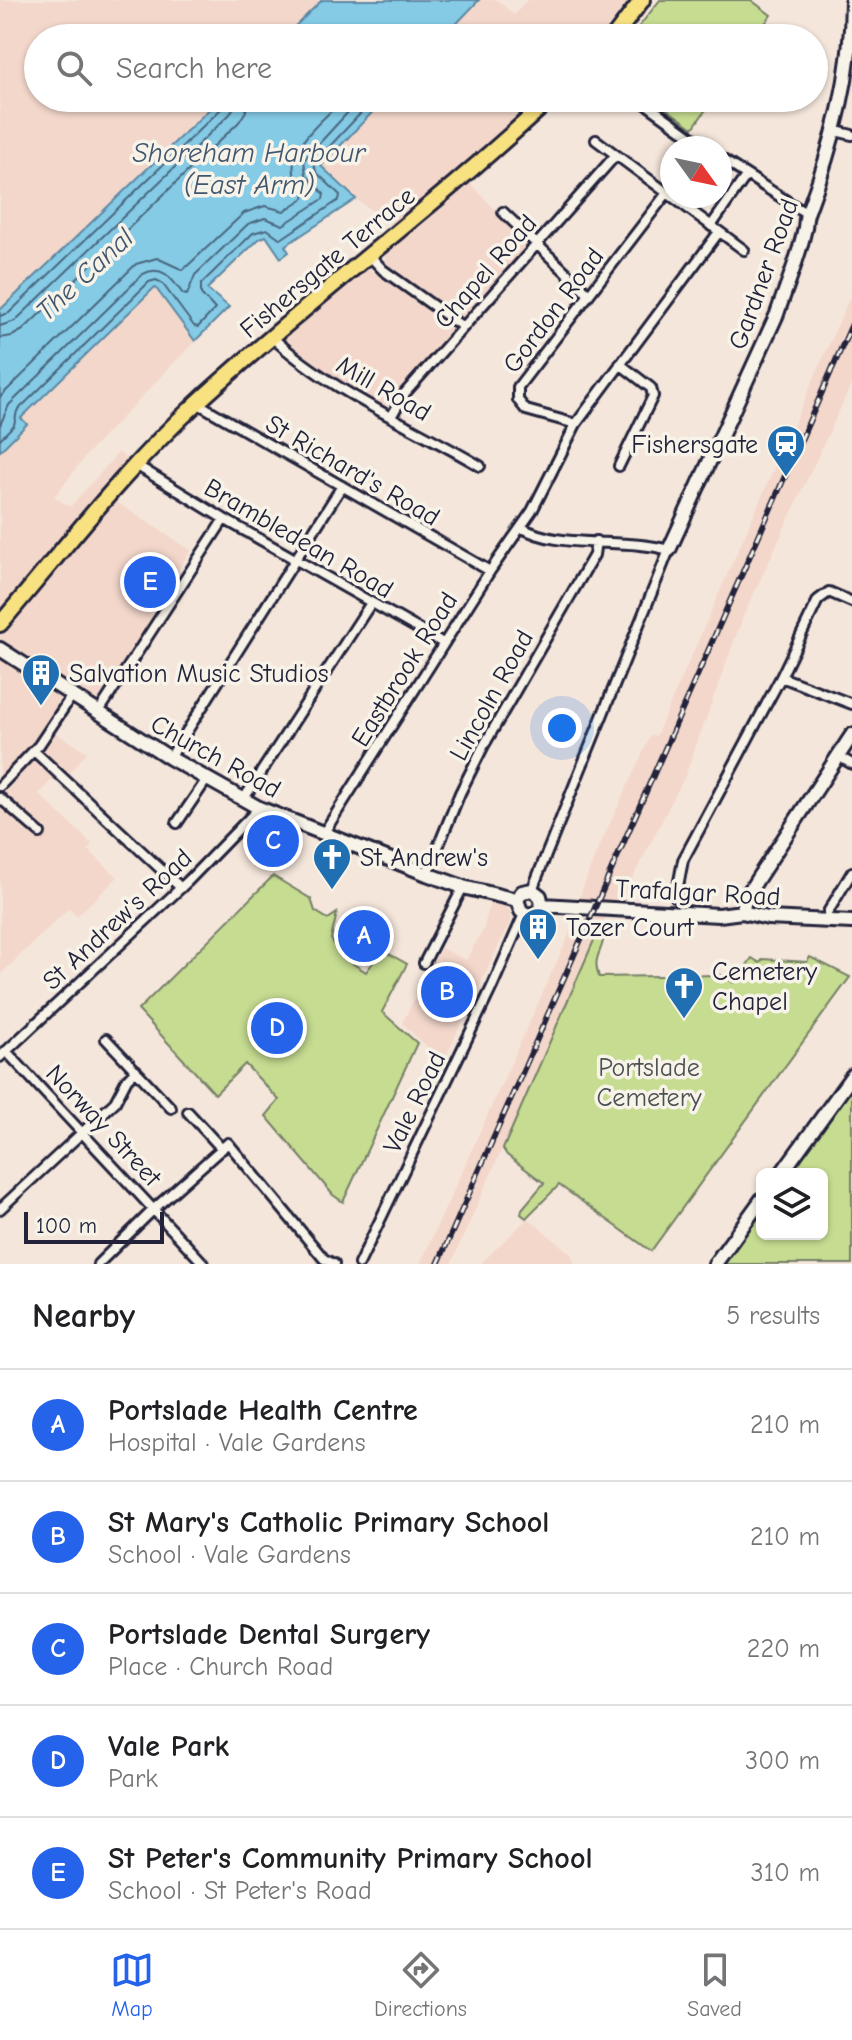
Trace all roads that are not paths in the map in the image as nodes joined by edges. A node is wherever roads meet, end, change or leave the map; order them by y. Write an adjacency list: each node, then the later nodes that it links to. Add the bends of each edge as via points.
1 (642, 0): 3 (main road)
2 (852, 0): 6 (main road, Gardner Road, via 846,83)
3 (624, 24)
4 (536, 112): 21 (main road, Fishersgate Terrace)
5 (657, 112): 8 (street)
6 (836, 131): 7 (street); 17 (main road, Gardner Road)
7 (852, 135)
8 (690, 136)
9 (596, 140): 10 (street)
10 (615, 156): 13 (street); 19 (street, Chapel Road)
11 (732, 166): 12 (street)
12 (746, 176): 17 (street); 18 (street, Eastbrook Road)
13 (660, 188)
14 (660, 202): 22 (street, Gordon Road)
15 (687, 208): 18 (street)
16 (503, 212): 19 (street)
17 (807, 214): 36 (main road, Gardner Road, via 777,314)
18 (715, 229): 20 (street); 25 (street, Eastbrook Road)
19 (535, 244): 22 (street); 23 (street, Chapel Road)
20 (744, 250)
21 (370, 256): 23 (street); 24 (main road, Fishersgate Terrace)
22 (589, 294): 28 (street, Gordon Road, via 517,391 526,410)
23 (463, 327): 27 (street, Chapel Road, via 405,393)
24 (272, 337): 26 (main road, Fishersgate Terrace); 27 (street, Mill Road, via 292,356)
25 (620, 364): 28 (street, Eastbrook Road); 31 (street, via 651,388 653,396)
26 (197, 403): 29 (main road, Fishersgate Terrace); 32 (street, St Richard's Road)
27 (391, 417): 30 (street, Mill Road)
28 (576, 424): 34 (street, Eastbrook Road)
29 (136, 465): 33 (street, Brambledean Road); 41 (main road, Fishersgate Terrace)
30 (480, 466)
31 (619, 466)
32 (342, 486): 37 (street); 38 (street, St Richard's Road)
33 (224, 519): 37 (street, Brambledean Road); 47 (street)
34 (521, 527): 35 (street, via 549,538); 38 (street, Eastbrook Road)
35 (596, 541): 36 (street); 62 (street, Lincoln Road, via 594,555 465,781)
36 (669, 550): 65 (street)
37 (297, 559): 40 (street, Brambledean Road); 51 (street)
38 (490, 571): 42 (street, Eastbrook Road)
39 (852, 602): 44 (street, via 829,592 818,600)
40 (371, 603): 42 (street, Brambledean Road); 56 (street)
41 (0, 624)
42 (443, 643): 60 (street, Eastbrook Road)
43 (0, 649): 45 (main road, Church Road)
44 (781, 677): 46 (street); 66 (street, via 683,860)
45 (71, 697): 47 (main road, Church Road); 49 (street)
46 (852, 704)
47 (98, 713): 51 (main road, Church Road)
48 (852, 735): 50 (main road)
49 (34, 751): 54 (street); 64 (street)
50 (838, 756): 52 (street); 69 (main road, via 746,897)
51 (170, 758): 53 (main road, Church Road)
52 (852, 764)
53 (207, 779): 56 (main road, Church Road); 58 (street)
54 (0, 786)
55 (0, 798): 59 (street)
56 (243, 800): 57 (main road, Church Road)
57 (259, 808): 60 (main road, Church Road); 64 (street, St Andrew's Road)
58 (177, 823)
59 (40, 833)
60 (323, 834): 62 (main road, Church Road)
61 (852, 872): 70 (street)
62 (427, 874): 63 (main road, Church Road)
63 (463, 887): 67 (main road, Church Road); 73 (street)
64 (181, 888): 75 (street, St Andrew's Road)
65 (532, 890): 67 (main road); 68 (main road)
66 (676, 897)
67 (517, 900): 71 (main road)
68 (542, 905): 69 (main road, Trafalgar Road); 71 (main road, via 534,914)
69 (742, 912): 72 (main road, Trafalgar Road)
70 (828, 912)
71 (524, 914): 89 (street, Vale Road)
72 (852, 922)
73 (424, 963)
74 (106, 1039): 76 (street)
75 (3, 1054): 80 (street, Norway Street)
76 (136, 1070): 78 (street); 80 (street, via 115,1102)
77 (852, 1076): 82 (main road)
78 (171, 1108)
79 (188, 1112): 81 (street)
80 (83, 1131): 84 (street, Norway Street); 85 (street)
81 (225, 1146): 84 (street); 88 (street)
82 (785, 1168)
83 (756, 1207): 90 (main road)
84 (155, 1208): 86 (street); 87 (street, Norway Street)
85 (0, 1209)
86 (98, 1264)
87 (204, 1264)
88 (334, 1264)
89 (359, 1264)
90 (715, 1264)

